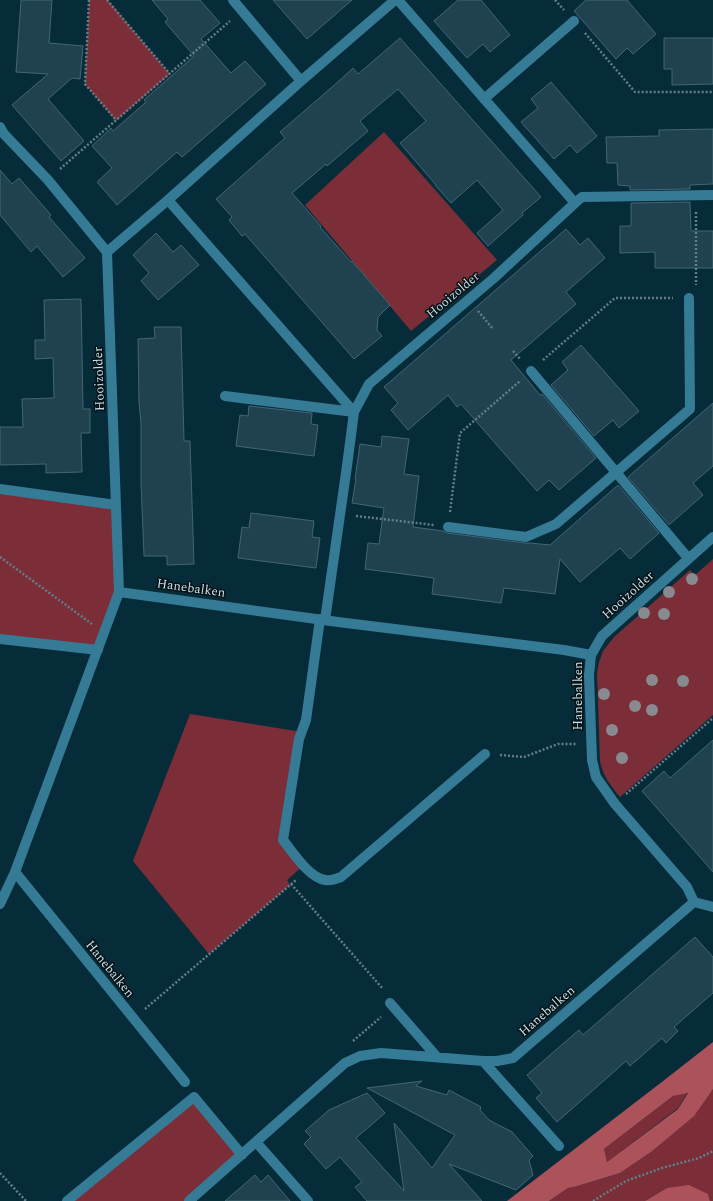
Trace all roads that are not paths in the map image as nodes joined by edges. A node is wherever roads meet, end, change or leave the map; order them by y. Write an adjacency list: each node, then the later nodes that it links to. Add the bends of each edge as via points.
1 (233, 0): 4 (street)
2 (397, 0): 4 (street); 5 (street)
3 (574, 21): 5 (street)
4 (301, 81): 8 (street)
5 (484, 99): 9 (street)
6 (1, 133): 10 (street, via 48,180)
7 (713, 195): 9 (street, Hooizolder, via 582,197)
8 (168, 200): 10 (street); 14 (street)
9 (575, 203): 14 (street, Hooizolder, via 494,278 369,384)
10 (107, 252): 17 (street, Hooizolder)
11 (689, 298): 15 (street, via 690,409)
12 (531, 371): 15 (street)
13 (225, 396): 14 (street)
14 (354, 412): 22 (street, Hooizolder)
15 (616, 472): 18 (street, via 556,524 526,537); 20 (street)
16 (0, 489): 17 (street)
17 (116, 505): 21 (street, Hooizolder)
18 (448, 527)
19 (713, 537): 20 (street, Hooizolder)
20 (688, 558): 25 (street, Hooizolder, via 602,636)
21 (119, 592): 22 (street, Hanebalken); 24 (street)
22 (322, 619): 25 (street, Hanebalken); 26 (street, via 283,840 316,877 325,880 340,877)
23 (0, 640): 24 (street)
24 (98, 650): 27 (street)
25 (591, 655): 28 (street, Hanebalken, via 591,744 596,777 615,804 687,887)
26 (485, 754)
27 (15, 872): 29 (street); 34 (street, Hanebalken)
28 (694, 902): 30 (street); 33 (street, Hanebalken, via 513,1058)
29 (0, 904)
30 (713, 907)
31 (390, 1003): 32 (street)
32 (437, 1056): 33 (street, Hanebalken); 35 (street, Hanebalken, via 381,1053 360,1056 345,1063)
33 (483, 1061): 36 (street)
34 (185, 1082)
35 (256, 1142): 37 (street, Hanebalken); 40 (street)
36 (559, 1146)
37 (242, 1155): 38 (street, via 194,1097); 39 (street, Hanebalken)
38 (67, 1201)
39 (189, 1201)
40 (308, 1201)

